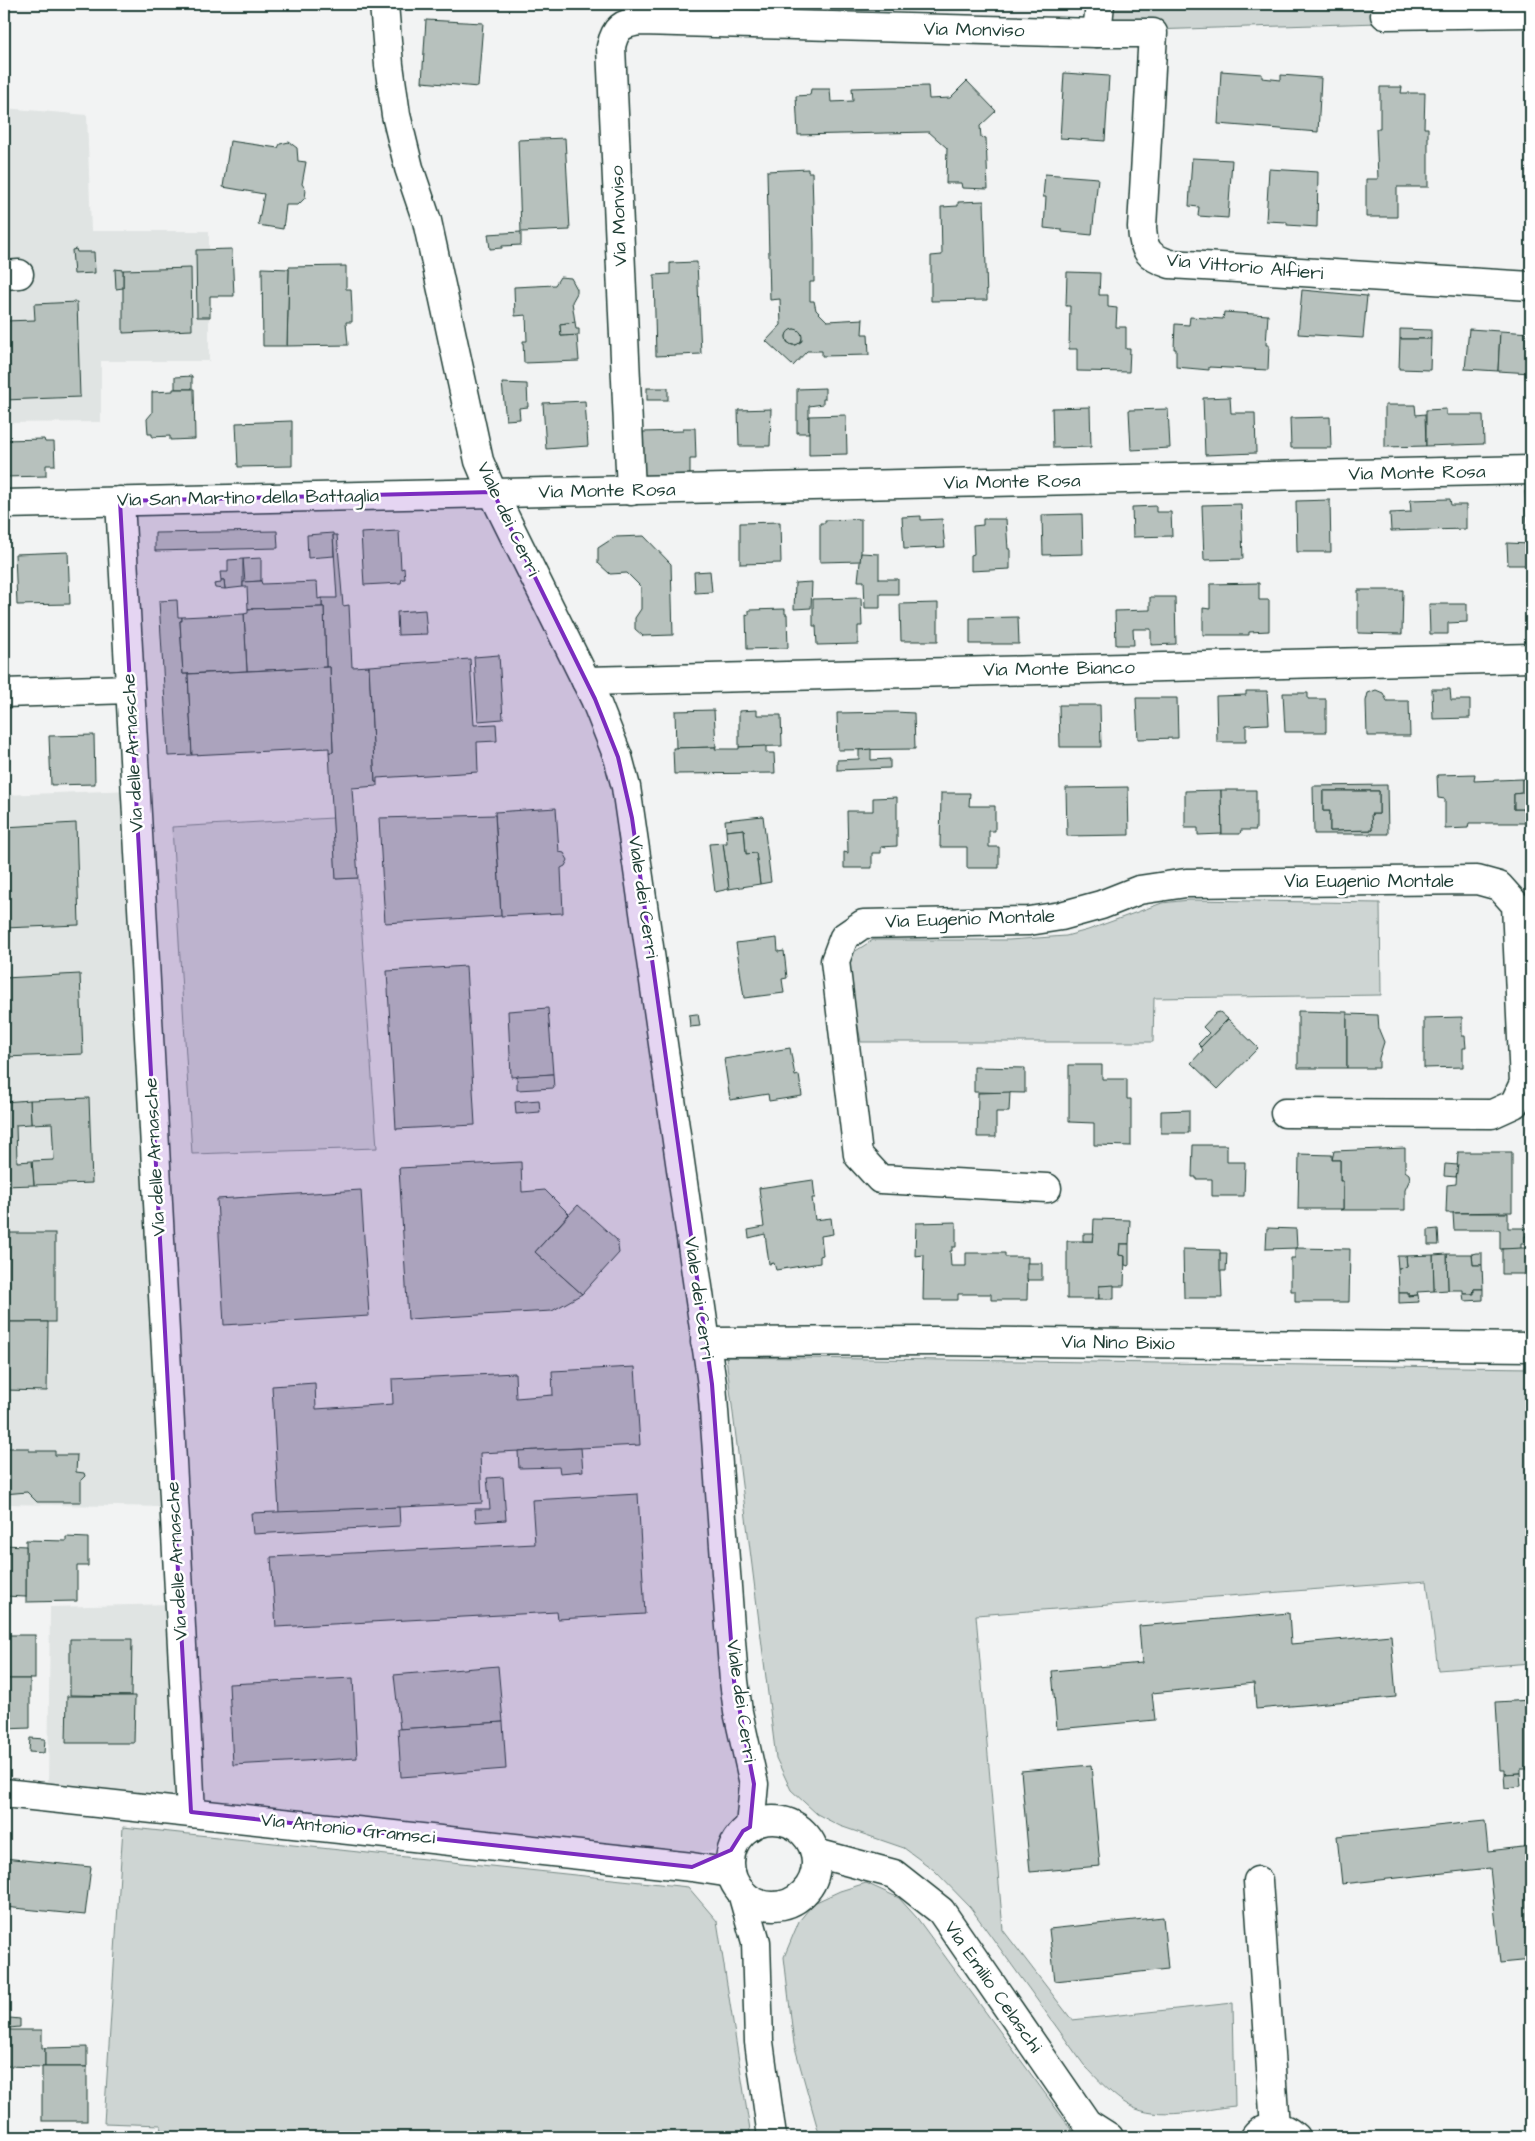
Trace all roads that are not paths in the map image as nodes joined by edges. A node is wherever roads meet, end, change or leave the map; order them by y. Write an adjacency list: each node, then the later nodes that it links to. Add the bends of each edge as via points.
1 (384, 4): 10 (street, Viale dei Cerri, via 396,115 409,168 427,220 480,461)
2 (1100, 4): 6 (street)
3 (702, 13): 6 (street, Via Monviso); 9 (street, Via Monviso, via 628,22 618,29 611,47)
4 (1531, 13): 5 (street)
5 (1385, 15)
6 (1097, 33): 7 (street, Via Vittorio Alfieri, via 1153,34 1142,242 1156,260 1170,264)
7 (1531, 286)
8 (1531, 470): 9 (street, Via Monte Rosa)
9 (631, 491): 10 (street, Via Monte Rosa)
10 (493, 492): 11 (street, Via San Martino della Battaglia); 14 (street, Viale dei Cerri)
11 (120, 502): 12 (street, Via San Martino della Battaglia); 15 (street, Via delle Arnasche)
12 (4, 504)
13 (1531, 658): 14 (street, Via Monte Bianco)
14 (586, 680): 20 (street, Viale dei Cerri, via 608,727 626,787)
15 (130, 690): 16 (street); 24 (street, Via delle Arnasche)
16 (4, 692)
17 (1527, 1046): 18 (street, Via Eugenio Montale, via 1524,1083 1514,1104 1492,1114); 19 (street, Via Eugenio Montale, via 1516,904 1499,886 1477,880 1186,882 1139,890 1061,916 1029,921 863,924 844,937 835,961 858,1155 880,1179)
18 (1285, 1113)
19 (1047, 1188)
20 (705, 1342): 21 (street, Via Nino Bixio); 22 (street, Viale dei Cerri, via 712,1384 734,1681)
21 (1531, 1347)
22 (754, 1784): 25 (street); 26 (street, Viale dei Cerri)
23 (4, 1793): 24 (street, Via Antonio Gramsci)
24 (191, 1812): 28 (street, Via Antonio Gramsci)
25 (786, 1821): 26 (street, via 763,1820); 27 (street, via 805,1833)
26 (750, 1827): 28 (street, via 743,1831)
27 (816, 1864): 30 (street, via 803,1895); 34 (street, Via Emilio Celaschi, via 855,1863 894,1874 941,1911 1087,2123)
28 (735, 1872): 30 (street, via 761,1904); 31 (street)
29 (1258, 1882): 32 (street)
30 (784, 1905): 31 (street)
31 (756, 1942): 33 (street, via 759,2042)
32 (1275, 2134)
33 (772, 2137)
34 (1109, 2137)

